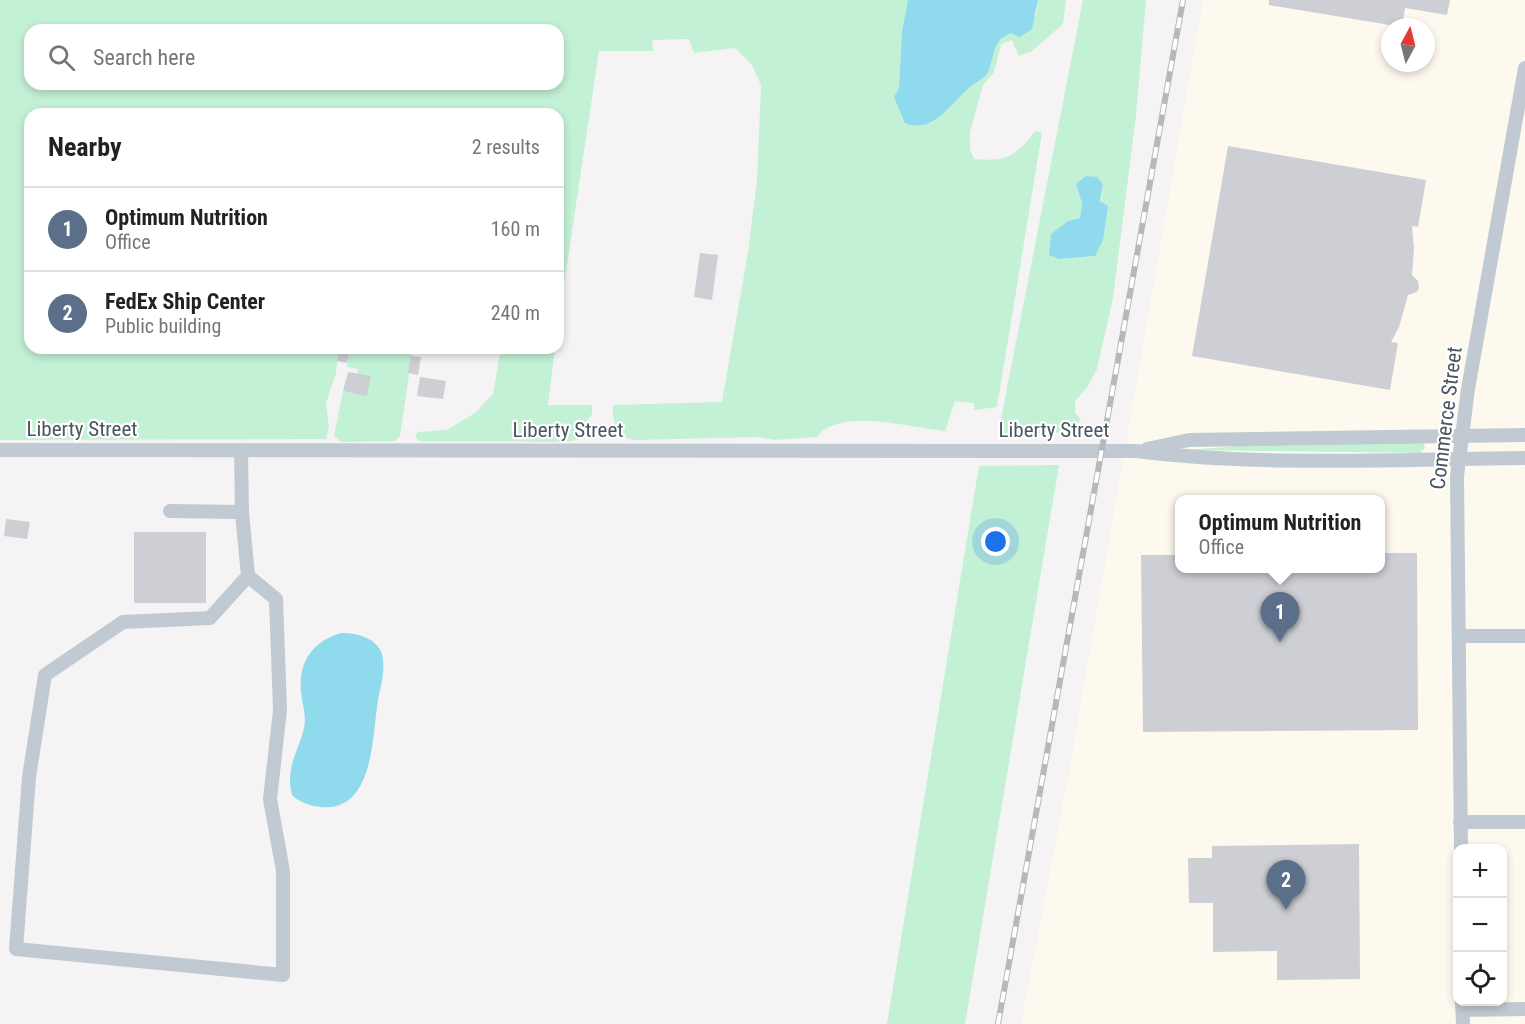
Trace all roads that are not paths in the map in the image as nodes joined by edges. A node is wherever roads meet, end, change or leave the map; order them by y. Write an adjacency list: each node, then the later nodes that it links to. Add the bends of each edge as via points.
1 (1525, 68): 3 (street, Commerce Street)
2 (1525, 435): 3 (street, Liberty Street)
3 (1463, 436): 6 (street, Liberty Street, via 1189,440); 7 (street, Commerce Street)
4 (0, 450): 5 (street, Liberty Street)
5 (241, 450): 6 (street, Liberty Street); 10 (street)
6 (1136, 451): 7 (street, Liberty Street, via 1191,458 1303,461)
7 (1460, 458): 8 (street, Liberty Street); 12 (street, Commerce Street)
8 (1525, 458)
9 (170, 511): 10 (street)
10 (242, 512): 11 (street)
11 (249, 576): 11 (street, via 276,599 280,710 270,799 283,871 283,975 16,949 29,777 45,675 123,622 210,618)
12 (1459, 636): 13 (street); 14 (street, Commerce Street)
13 (1525, 636)
14 (1460, 822): 15 (street); 16 (street, Commerce Street)
15 (1525, 822)
16 (1461, 844)
17 (1525, 1009): 18 (street)
18 (1462, 1012)

